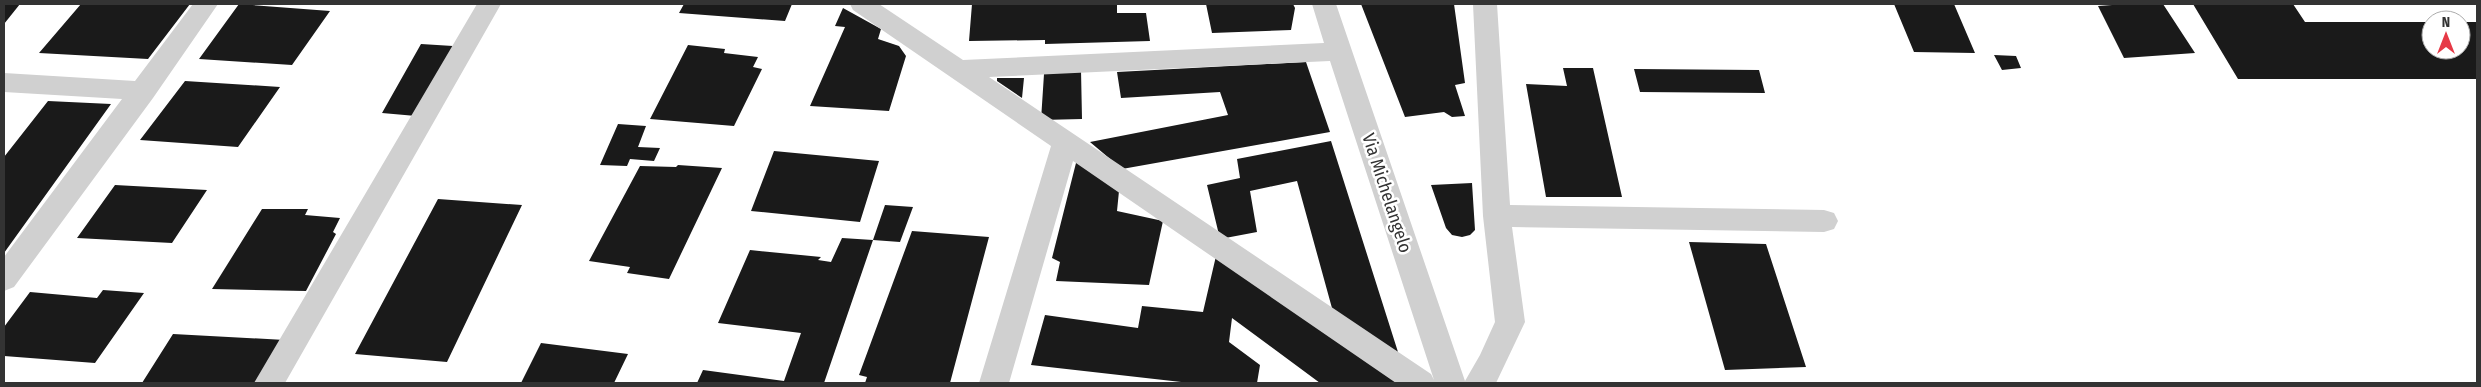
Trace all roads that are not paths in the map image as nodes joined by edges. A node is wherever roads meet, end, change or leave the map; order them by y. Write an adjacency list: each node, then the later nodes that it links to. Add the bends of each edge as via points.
1 (206, 4): 9 (street)
2 (488, 4): 14 (street)
3 (862, 4): 7 (street)
4 (1324, 4): 6 (street, Via Michelangelo)
5 (1485, 4): 11 (street)
6 (1340, 51): 7 (street); 17 (street, Via Michelangelo)
7 (960, 69): 10 (street)
8 (4, 82): 9 (street)
9 (144, 91): 13 (street)
10 (1066, 141): 15 (street); 16 (street)
11 (1497, 216): 12 (street); 18 (street, via 1510,322 1492,363)
12 (1824, 221)
13 (4, 279)
14 (270, 383)
15 (994, 383)
16 (1420, 383)
17 (1450, 383)
18 (1479, 383)

